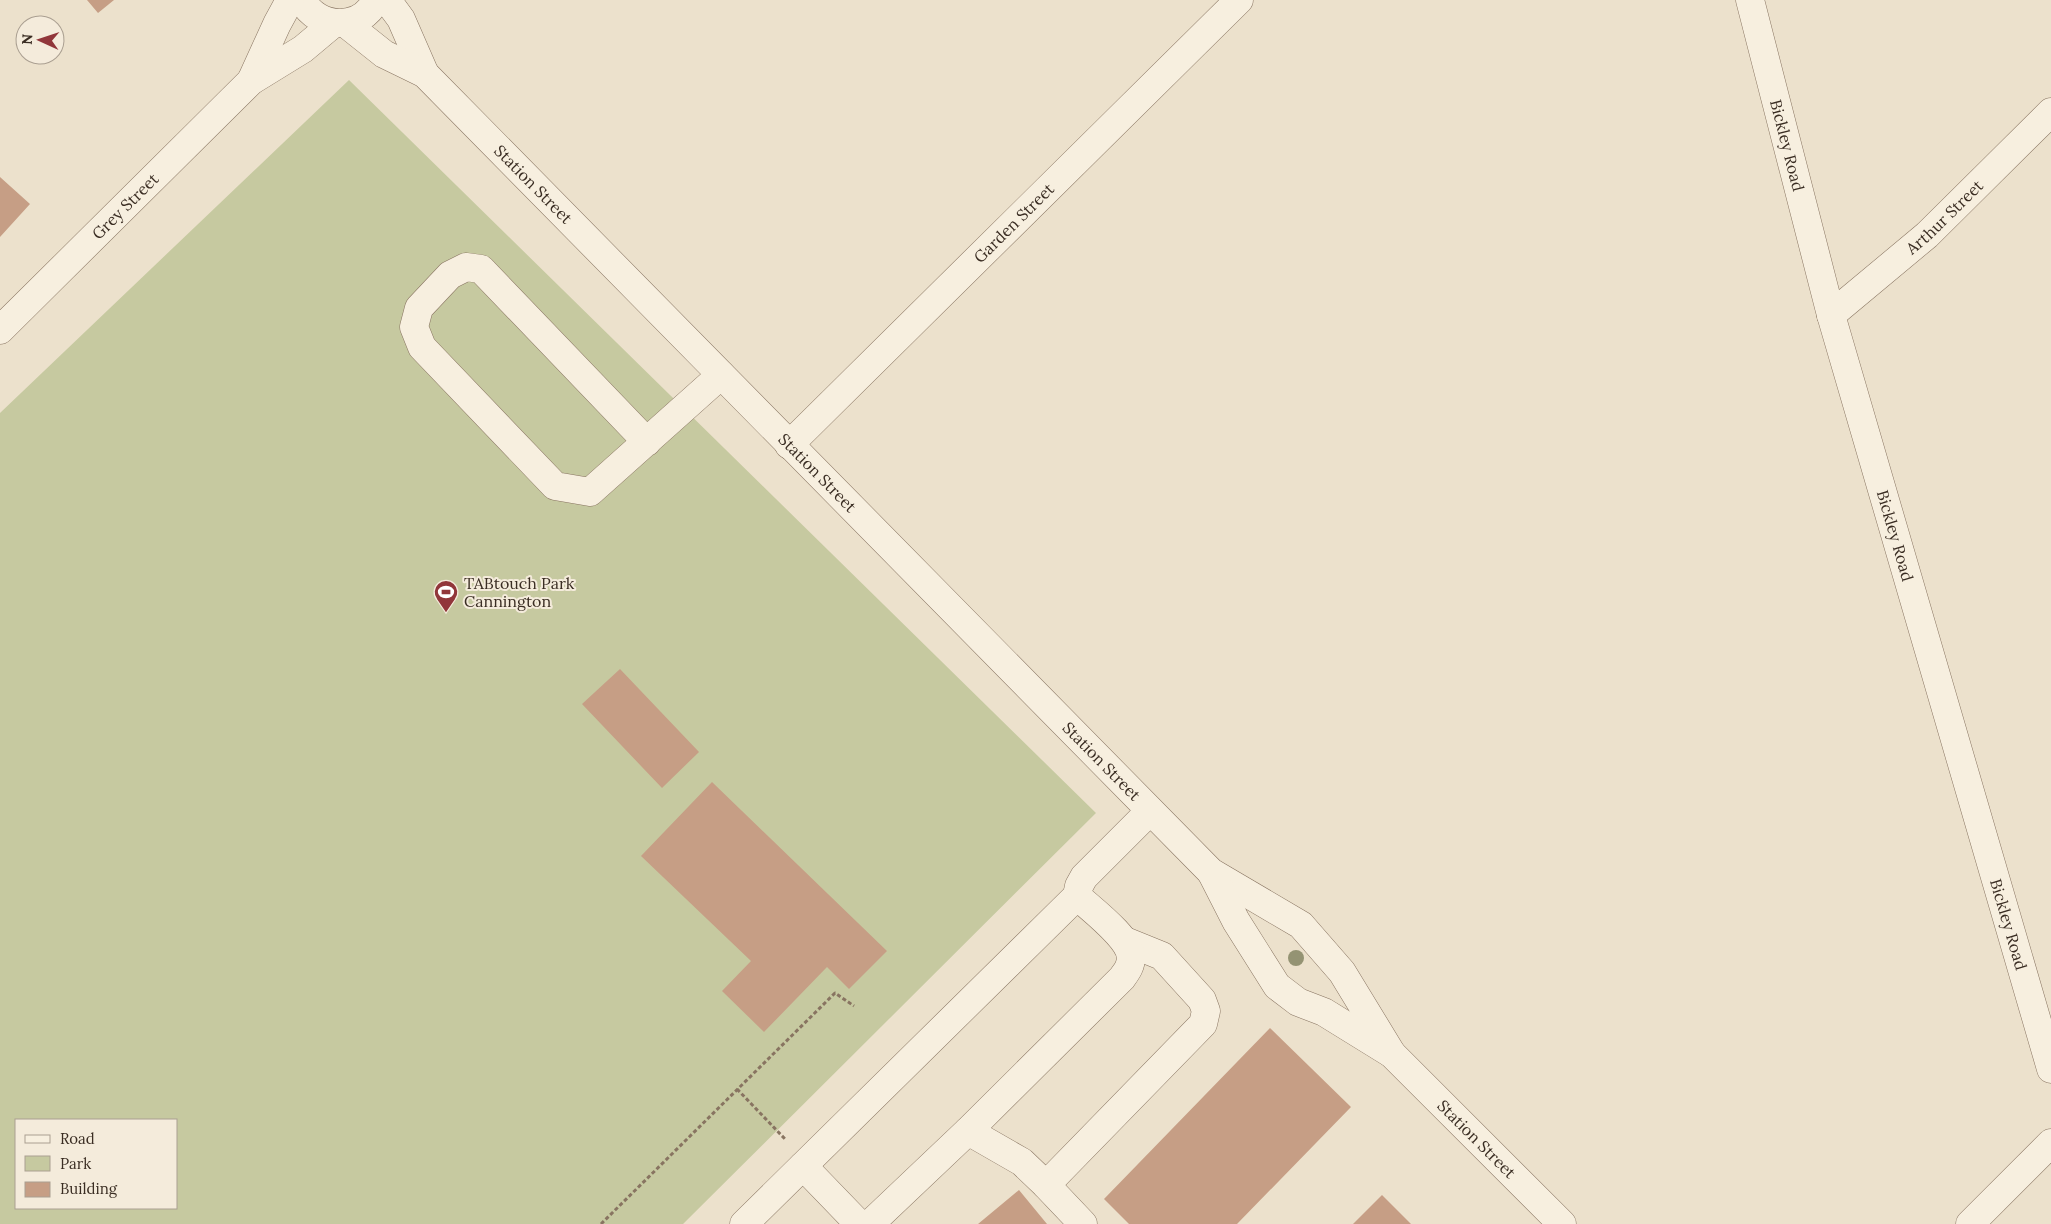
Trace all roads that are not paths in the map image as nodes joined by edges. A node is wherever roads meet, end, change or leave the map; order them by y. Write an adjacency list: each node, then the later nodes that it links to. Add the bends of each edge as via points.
1 (290, 0): 9 (street, Grey Street)
2 (302, 0): 7 (street, Station Street, via 313,14)
3 (376, 0): 7 (street, Grey Street, via 357,20)
4 (387, 0): 8 (street, Station Street, via 401,19)
5 (1239, 0): 15 (street, Garden Street)
6 (1750, 0): 11 (street, Bickley Road)
7 (339, 23): 8 (street, Station Street, via 384,54); 9 (street, Grey Street)
8 (425, 74): 13 (street, Station Street)
9 (251, 81): 12 (street, Grey Street)
10 (2051, 112): 11 (street, Arthur Street, via 1927,235)
11 (1831, 315): 21 (street, Bickley Road)
12 (0, 330)
13 (721, 375): 14 (street); 15 (street, Station Street)
14 (647, 442): 14 (street, via 590,492 555,486 422,347 414,327 419,308 450,275 466,267 481,269)
15 (789, 445): 16 (street, Station Street)
16 (1150, 811): 17 (street, Station Street); 18 (street, via 1084,877)
17 (1211, 872): 20 (street, Station Street, via 1301,925 1342,972); 20 (street, Station Street, via 1236,921 1277,986 1298,1002 1324,1012)
18 (1078, 896): 19 (street); 24 (street)
19 (1125, 941): 22 (street, via 1131,956 1130,967 1122,978); 25 (street, via 1162,956 1202,1000 1206,1011 1204,1024)
20 (1392, 1054): 30 (street, Station Street)
21 (2051, 1069)
22 (968, 1132): 25 (street, via 1022,1162); 28 (street)
23 (2051, 1143): 31 (street)
24 (803, 1166): 26 (street); 27 (street)
25 (1046, 1185): 29 (street)
26 (744, 1224)
27 (859, 1224)
28 (870, 1224)
29 (1083, 1224)
30 (1562, 1224)
31 (1970, 1224)

